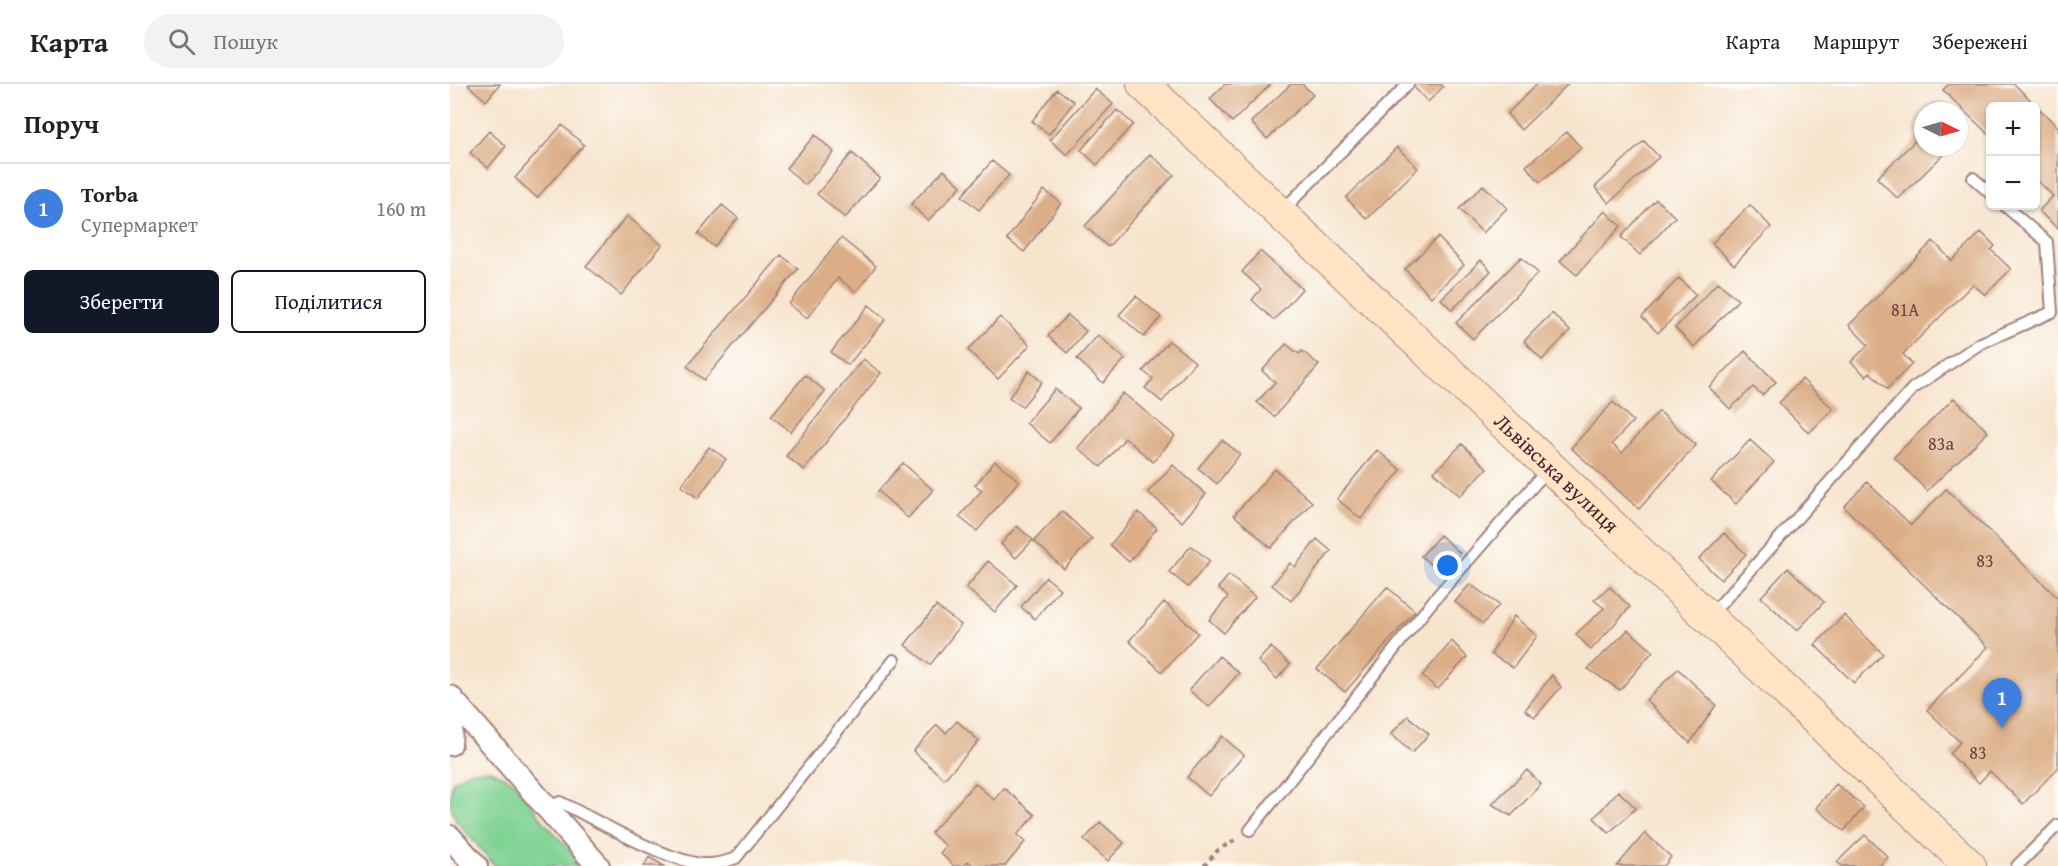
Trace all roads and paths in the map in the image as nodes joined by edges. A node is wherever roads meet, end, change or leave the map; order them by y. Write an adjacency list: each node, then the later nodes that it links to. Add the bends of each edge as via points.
1 (1143, 84): 6 (main road, Львівська вулиця)
2 (1408, 84): 6 (lane)
3 (1974, 178): 4 (lane)
4 (1986, 189)
5 (2010, 210): 8 (lane, via 2047,242 2052,312 1981,343 1913,388)
6 (1280, 213): 7 (main road, Львівська вулиця)
7 (1550, 467): 8 (main road, Львівська вулиця); 14 (lane, via 1433,602)
8 (1708, 618): 19 (main road, Львівська вулиця)
9 (894, 660): 12 (lane, via 736,858 720,864 697,864 661,852 560,802)
10 (452, 699): 11 (street); 12 (street)
11 (450, 744)
12 (548, 808): 17 (street)
13 (2058, 825): 20 (lane)
14 (1250, 830): 18 (path, via 1218,850)
15 (450, 837): 16 (street)
16 (476, 866)
17 (598, 866)
18 (1204, 866)
19 (1970, 866)
20 (2017, 866)

